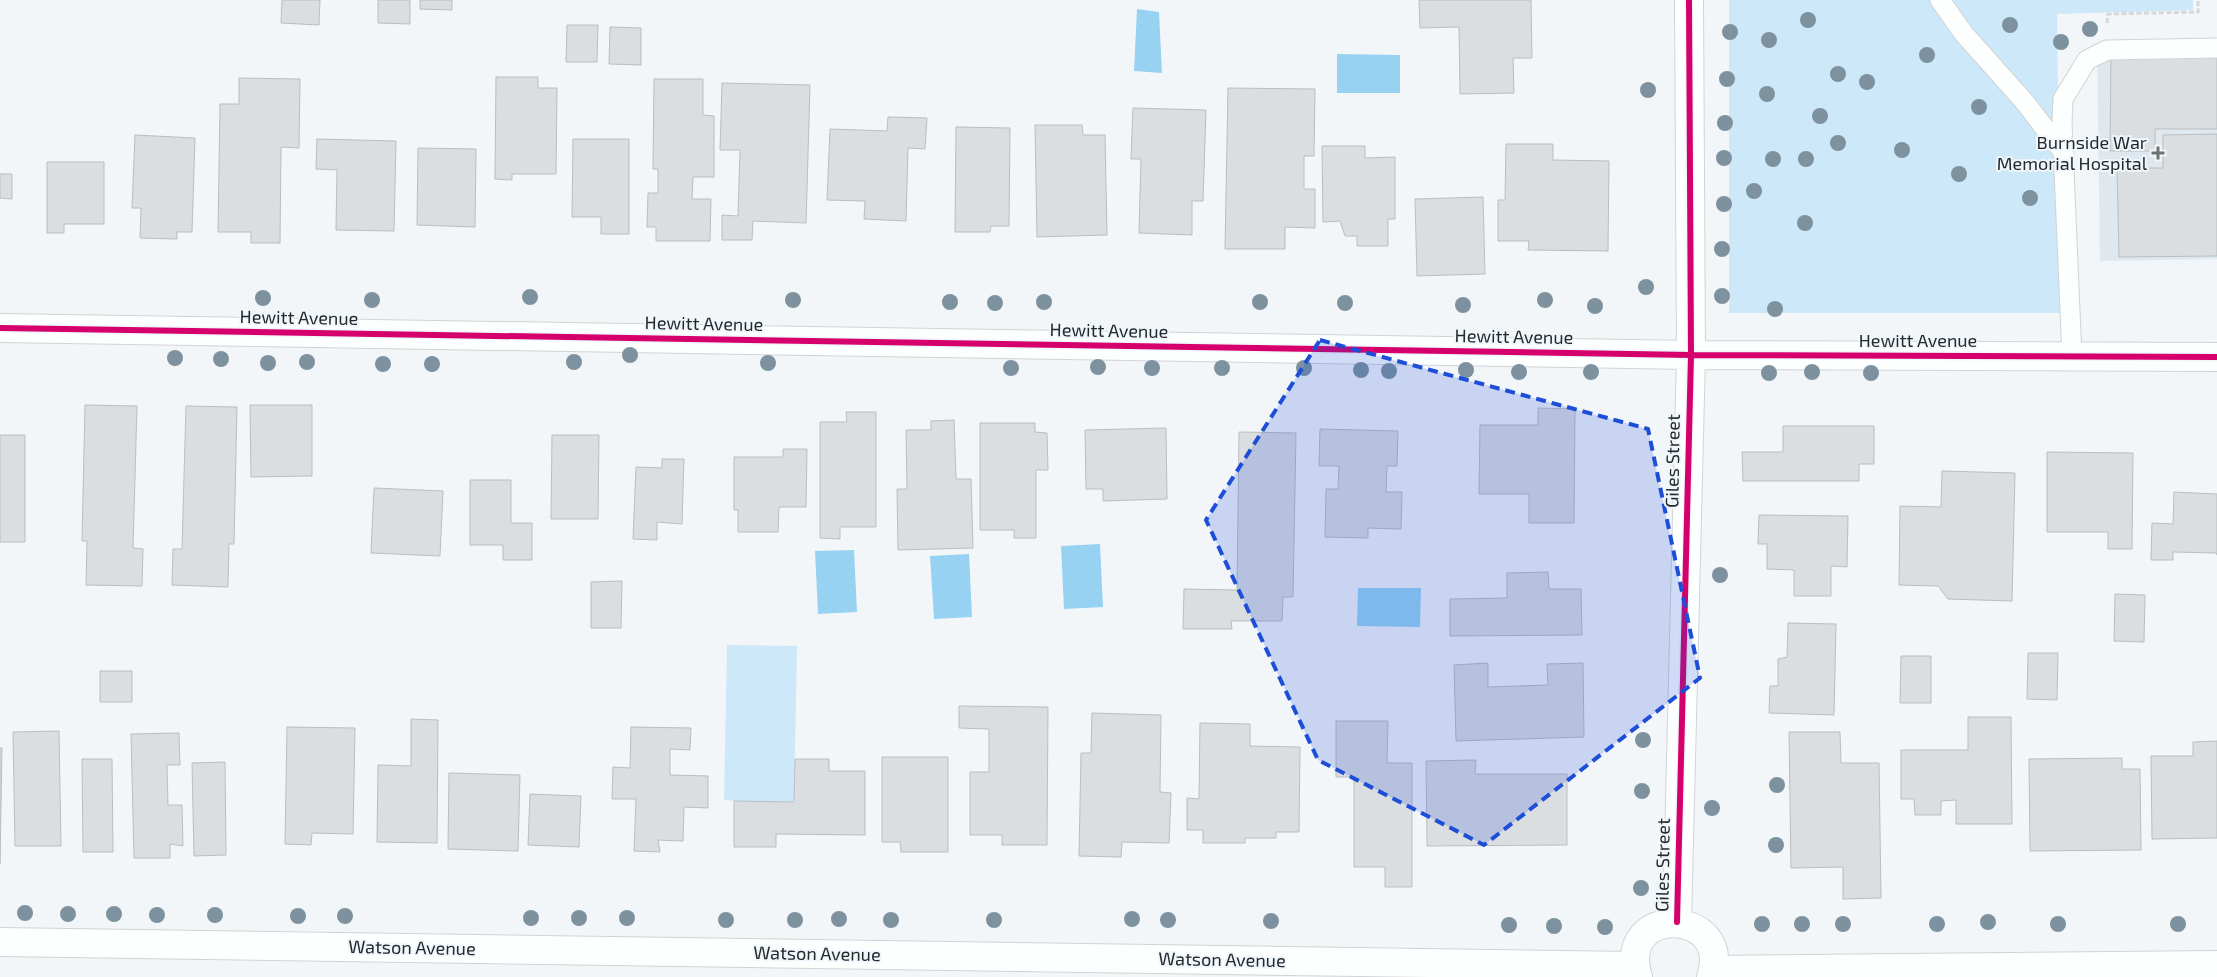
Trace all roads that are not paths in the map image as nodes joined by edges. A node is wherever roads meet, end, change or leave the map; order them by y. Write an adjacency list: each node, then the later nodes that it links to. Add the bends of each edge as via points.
1 (1689, 0): 6 (street, Giles Street)
2 (1940, 0): 4 (lane, via 1964,34 2023,100)
3 (2217, 48): 4 (lane, via 2107,50 2087,60 2064,99)
4 (2064, 153): 7 (lane)
5 (0, 328): 6 (street, Hewitt Avenue)
6 (1691, 355): 7 (street, Hewitt Avenue); 9 (street, Giles Street)
7 (2072, 356): 8 (street, Hewitt Avenue)
8 (2217, 357)
9 (1677, 922): 12 (street, via 1663,923 1641,939 1635,952); 13 (street, via 1689,924 1710,943 1714,956)
10 (0, 942): 12 (street, Watson Avenue)
11 (2217, 965): 13 (street)
12 (1636, 972)
13 (1712, 973)

